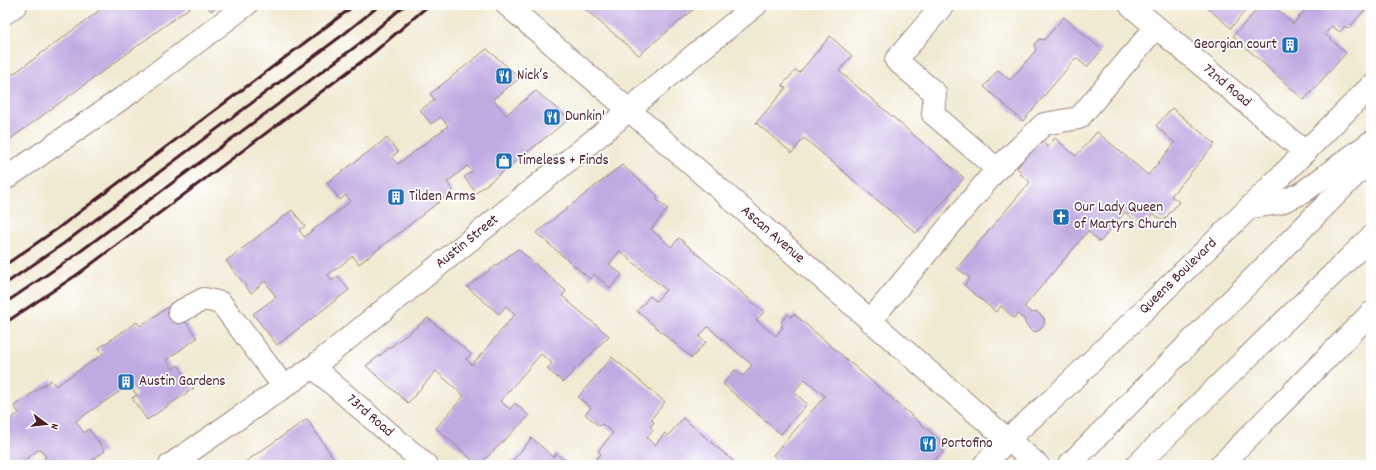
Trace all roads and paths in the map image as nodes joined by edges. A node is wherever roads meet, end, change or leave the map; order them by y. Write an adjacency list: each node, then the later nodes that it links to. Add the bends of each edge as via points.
1 (246, 5): 13 (street, via 134,90)
2 (507, 5): 8 (street, Ascan Avenue)
3 (756, 5): 8 (street, Austin Street, via 672,73)
4 (943, 5): 12 (street, via 896,60 936,93 933,114)
5 (1130, 5): 6 (street, 72nd Road)
6 (1156, 27): 10 (street, 72nd Road); 12 (street, via 1079,118 1044,124)
7 (1371, 86): 10 (street, Queens Boulevard)
8 (630, 111): 18 (street, Ascan Avenue); 19 (street, Austin Street)
9 (1371, 142): 14 (street, via 1302,193 1279,203)
10 (1305, 152): 14 (street, Queens Boulevard)
11 (1371, 159): 26 (street)
12 (997, 168): 18 (street)
13 (5, 179)
14 (1250, 207): 21 (street, Queens Boulevard, via 1054,398)
15 (1371, 237): 27 (street)
16 (179, 312): 20 (street, via 204,299 221,303)
17 (1371, 313): 28 (street)
18 (870, 320): 21 (street, Ascan Avenue)
19 (313, 367): 20 (street, Austin Street); 23 (street, 73rd Road)
20 (284, 387): 22 (street, Austin Street)
21 (1008, 439): 24 (street, Queens Boulevard); 25 (street, Ascan Avenue)
22 (170, 465)
23 (426, 465)
24 (984, 465)
25 (1038, 465)
26 (1069, 465)
27 (1137, 465)
28 (1220, 465)

